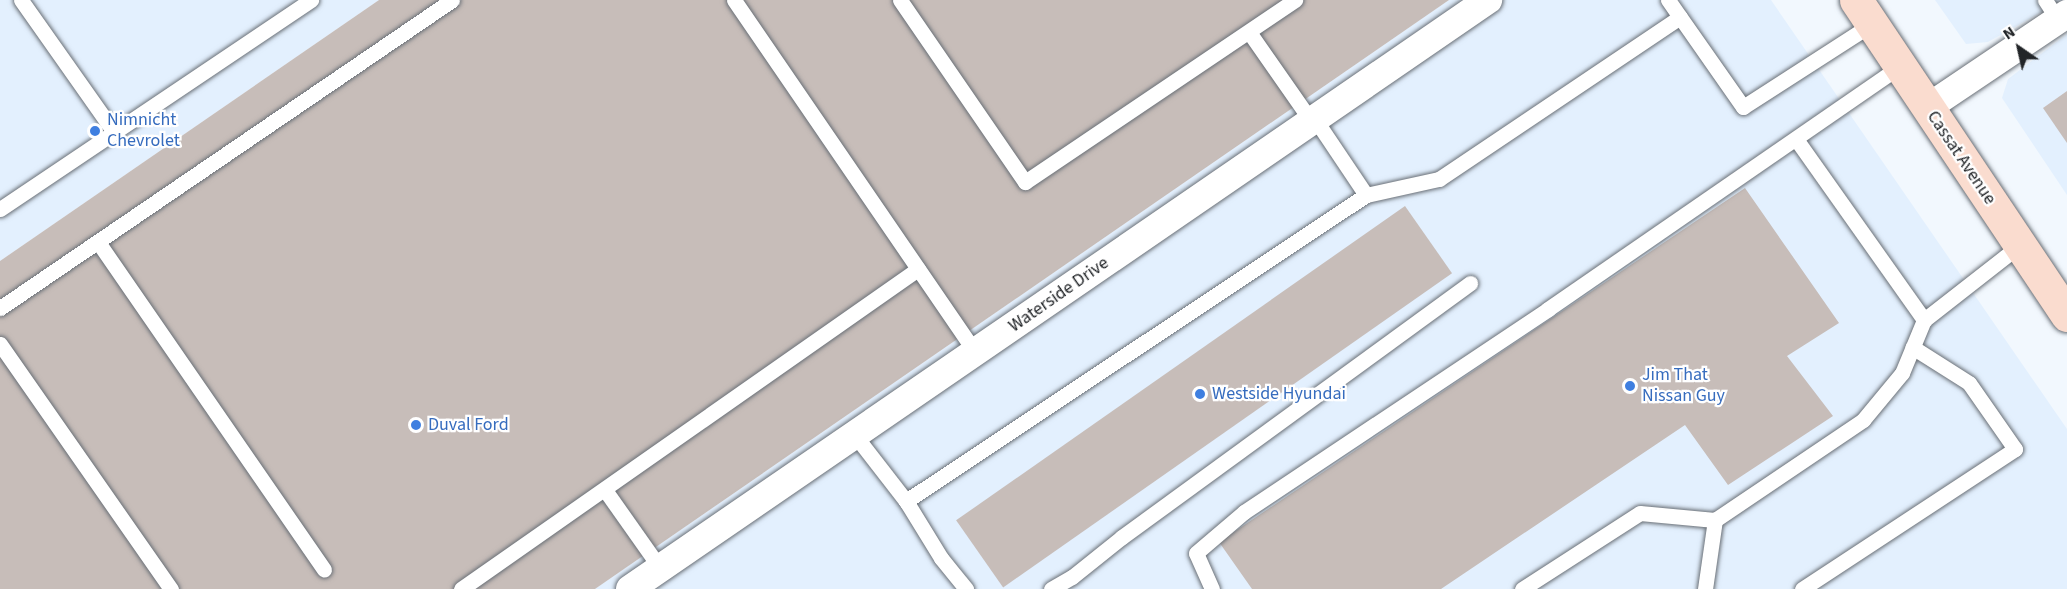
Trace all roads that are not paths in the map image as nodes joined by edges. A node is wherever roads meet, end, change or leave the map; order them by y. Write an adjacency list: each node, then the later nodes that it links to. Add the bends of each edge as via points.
1 (21, 0): 16 (lane)
2 (311, 0): 16 (lane)
3 (452, 0): 20 (lane)
4 (734, 0): 22 (lane)
5 (900, 0): 12 (lane, via 1025,182)
6 (1295, 0): 12 (lane)
7 (1488, 0): 15 (street, Waterside Drive)
8 (1668, 0): 11 (lane)
9 (2057, 11): 14 (street)
10 (1864, 12): 11 (lane, via 1743,107); 13 (main road, Cassat Avenue)
11 (1680, 17): 18 (lane, via 1439,179)
12 (1249, 32): 15 (lane)
13 (1899, 67): 14 (main road, Cassat Avenue); 17 (lane)
14 (1927, 108): 21 (main road, Cassat Avenue)
15 (1313, 120): 18 (lane); 29 (street, Waterside Drive)
16 (114, 132): 19 (lane)
17 (1796, 139): 26 (lane); 41 (lane, via 1245,512 1196,553)
18 (1366, 195): 32 (lane)
19 (0, 209)
20 (98, 242): 24 (lane); 35 (lane)
21 (2020, 245): 25 (main road, Cassat Avenue); 26 (lane)
22 (918, 269): 29 (lane); 31 (lane)
23 (1470, 282): 40 (lane)
24 (0, 308)
25 (2067, 315)
26 (1924, 320): 28 (lane)
27 (0, 344): 36 (lane)
28 (1912, 347): 33 (lane, via 1902,373 1863,420); 44 (lane, via 1969,383 2015,449)
29 (975, 352): 30 (street, Waterside Drive)
30 (854, 434): 32 (lane); 34 (street, Waterside Drive)
31 (605, 490): 34 (lane); 37 (lane)
32 (906, 501): 39 (lane, via 940,558)
33 (1715, 520): 42 (lane, via 1640,513); 43 (lane)
34 (660, 568): 38 (street, Waterside Drive)
35 (324, 570)
36 (171, 589)
37 (461, 589)
38 (630, 589)
39 (966, 589)
40 (1051, 589)
41 (1212, 589)
42 (1522, 589)
43 (1706, 589)
44 (1802, 589)

